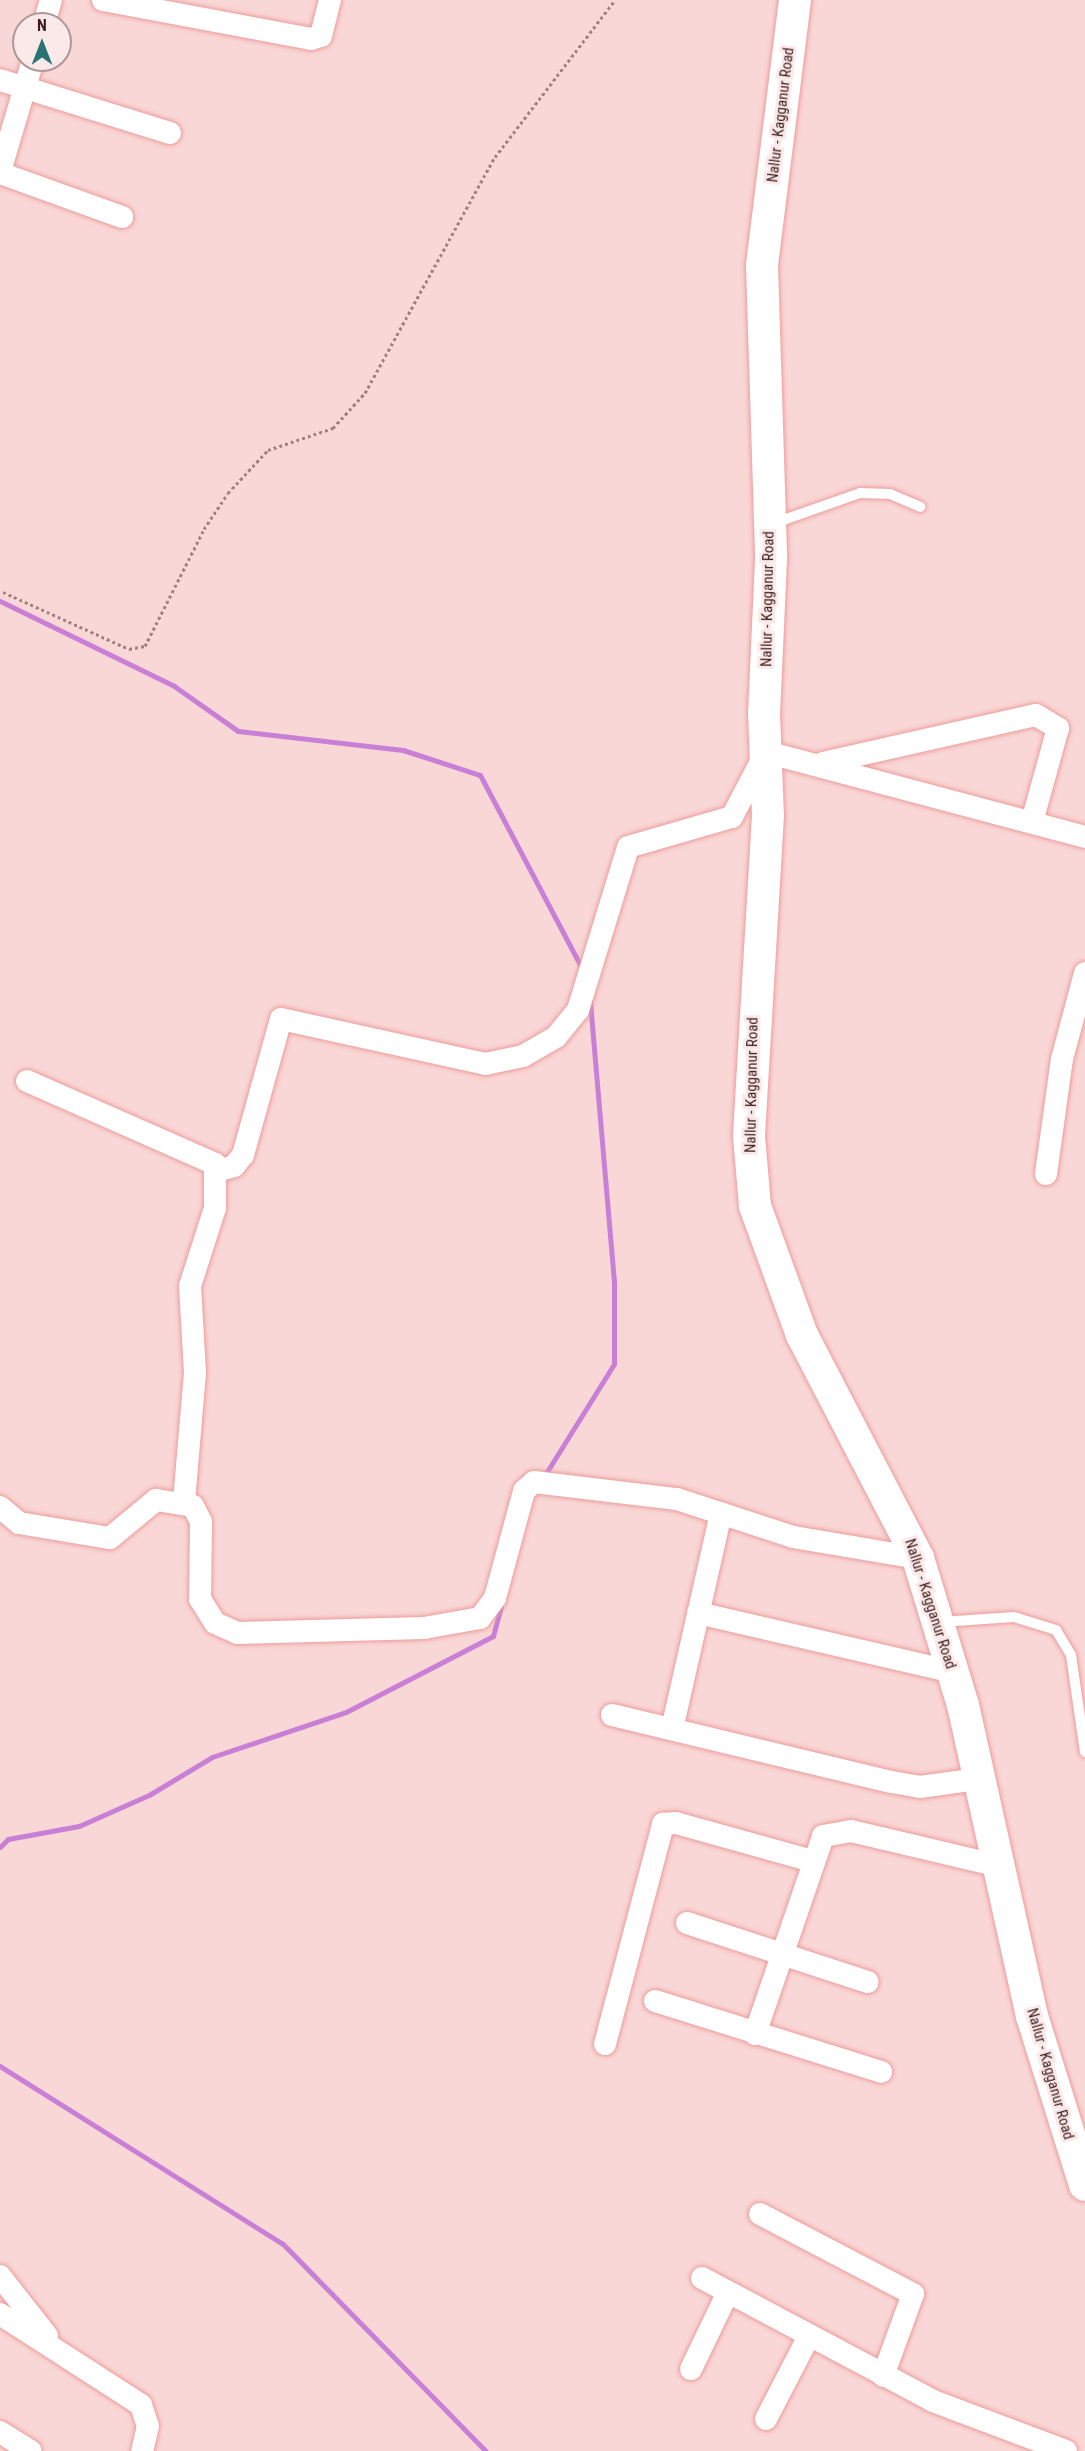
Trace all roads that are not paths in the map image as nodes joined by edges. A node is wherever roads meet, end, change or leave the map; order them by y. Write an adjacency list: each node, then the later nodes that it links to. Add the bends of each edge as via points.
1 (103, 0): 2 (street, via 311,39 321,36)
2 (330, 0)
3 (795, 0): 11 (main road, Nallur - Kagganur Road, via 762,266)
4 (29, 72): 6 (street)
5 (0, 80): 6 (street)
6 (25, 87): 7 (street); 8 (street)
7 (170, 133)
8 (0, 172): 9 (street)
9 (122, 217)
10 (920, 507): 11 (lane, via 890,494 860,493)
11 (769, 525): 12 (main road, Nallur - Kagganur Road)
12 (765, 752): 13 (street); 18 (street, via 732,817 628,847 578,1010 556,1037 524,1056 485,1064 280,1019 243,1155 234,1166); 23 (main road, Nallur - Kagganur Road, via 768,815 749,1136 754,1206 802,1335)
13 (819, 764): 14 (street); 14 (street, via 1036,715 1058,728)
14 (1032, 822): 15 (street)
15 (1085, 837)
16 (1085, 973): 19 (street, via 1062,1059)
17 (27, 1081): 18 (street, via 210,1159)
18 (217, 1171): 20 (street, via 216,1208 190,1286 195,1373)
19 (1047, 1174)
20 (184, 1502): 21 (street, via 156,1500 110,1538 19,1523); 22 (street, via 199,1512 201,1522 200,1599 206,1613 237,1633 424,1628 480,1618 495,1598 524,1491 534,1482 666,1497)
21 (0, 1507)
22 (721, 1513): 23 (street, via 793,1537); 24 (street)
23 (918, 1558): 25 (main road, Nallur - Kagganur Road)
24 (698, 1613): 26 (street); 28 (street)
25 (938, 1622): 26 (main road, Nallur - Kagganur Road); 29 (lane, via 1014,1617 1056,1630 1071,1655)
26 (953, 1672): 30 (main road, Nallur - Kagganur Road)
27 (612, 1715): 28 (street)
28 (672, 1729): 30 (street, via 920,1787)
29 (1085, 1752)
30 (978, 1779): 32 (main road, Nallur - Kagganur Road)
31 (812, 1861): 32 (street, via 823,1836 837,1830); 34 (street); 38 (street, via 676,1822 663,1824)
32 (995, 1865): 40 (main road, Nallur - Kagganur Road, via 1058,2113)
33 (687, 1923): 34 (street)
34 (781, 1955): 35 (street); 37 (street)
35 (868, 1982)
36 (655, 2001): 37 (street)
37 (755, 2034): 39 (street)
38 (605, 2044)
39 (881, 2072)
40 (1085, 2185)
41 (760, 2214): 49 (street, via 913,2294)
42 (0, 2276): 47 (street)
43 (702, 2278): 44 (street)
44 (728, 2292): 46 (street); 48 (street)
45 (0, 2314): 47 (street)
46 (809, 2336): 49 (street); 50 (street)
47 (55, 2347): 54 (street, via 141,2405 148,2426)
48 (691, 2369)
49 (884, 2376): 52 (street)
50 (766, 2419)
51 (0, 2432): 53 (street)
52 (1056, 2450)
53 (31, 2451)
54 (142, 2451)

